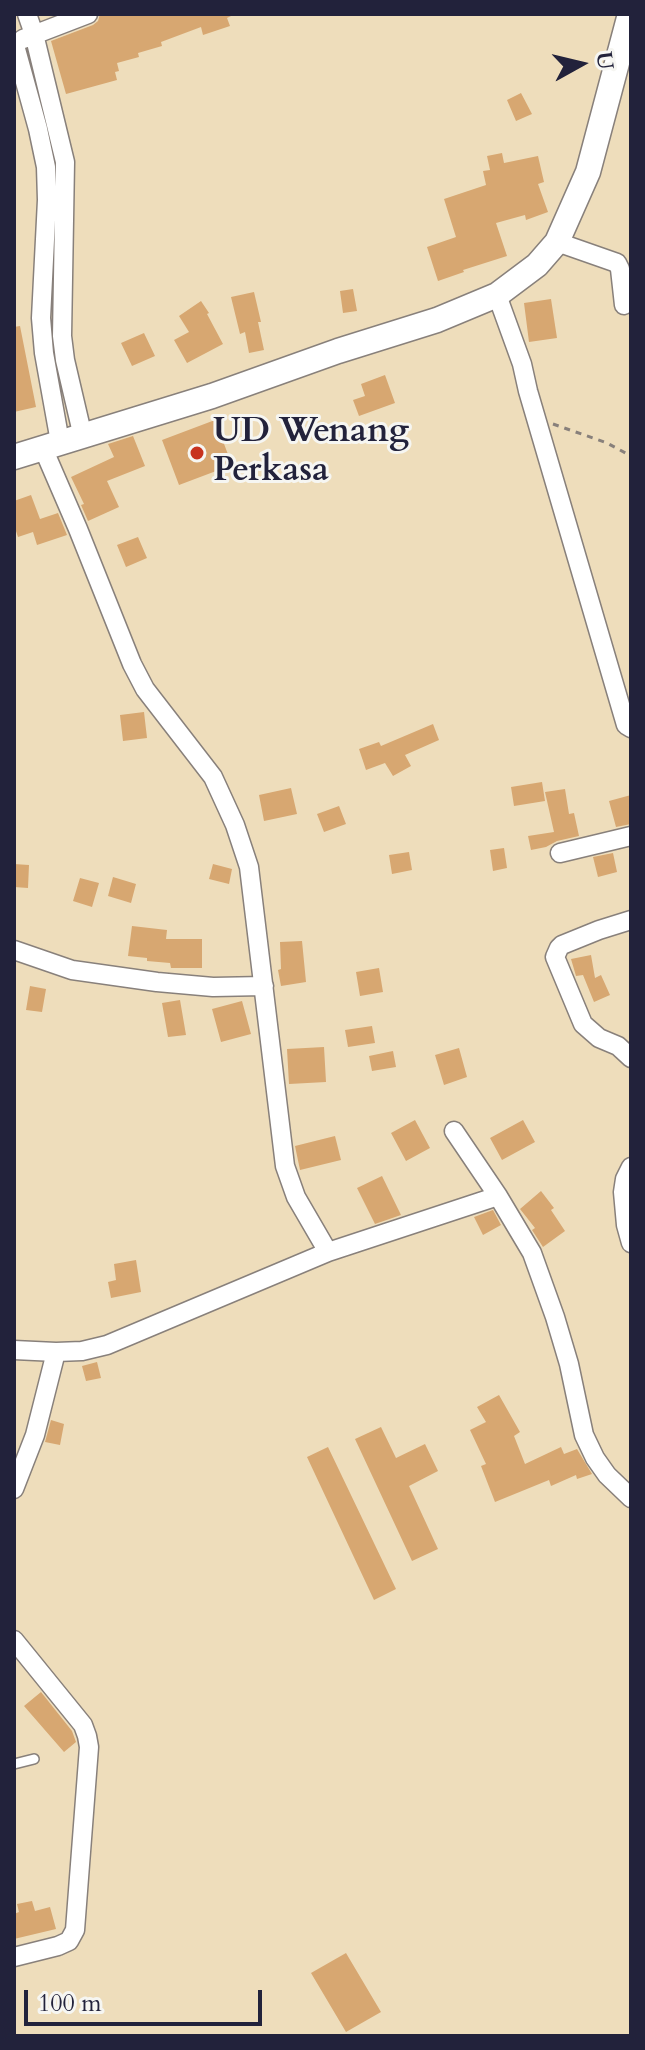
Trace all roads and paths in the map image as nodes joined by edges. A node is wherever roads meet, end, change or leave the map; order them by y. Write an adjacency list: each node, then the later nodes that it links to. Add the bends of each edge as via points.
1 (27, 14): 4 (street)
2 (88, 14): 4 (street)
3 (630, 14): 7 (main road, via 588,172)
4 (34, 34): 5 (street); 6 (street)
5 (14, 42): 6 (street)
6 (45, 120): 11 (street, via 41,318); 11 (street, via 65,162)
7 (557, 242): 8 (main road); 9 (street, via 617,263)
8 (497, 295): 11 (main road, via 437,320); 14 (street)
9 (624, 305)
10 (552, 423): 12 (path)
11 (62, 442): 13 (main road); 19 (street, via 78,529 132,664 213,777 235,825 249,867)
12 (631, 456)
13 (14, 457)
14 (631, 728)
15 (631, 836): 16 (street)
16 (560, 853)
17 (631, 920): 20 (street, via 562,945 555,957 583,1024)
18 (14, 950): 19 (street, via 72,970 213,987)
19 (264, 986): 25 (street, via 285,1166 296,1197)
20 (631, 1058)
21 (454, 1131): 23 (street)
22 (631, 1167): 24 (street, via 623,1192)
23 (498, 1196): 25 (street); 29 (street, via 532,1253 569,1364 584,1435 607,1475)
24 (631, 1243)
25 (328, 1252): 27 (street, via 125,1339)
26 (14, 1350): 27 (street)
27 (56, 1352): 28 (street, via 35,1435)
28 (14, 1489)
29 (631, 1498)
30 (14, 1640): 33 (street, via 83,1725 89,1747 75,1930 58,1946)
31 (34, 1759): 32 (lane)
32 (14, 1764)
33 (14, 1957)

